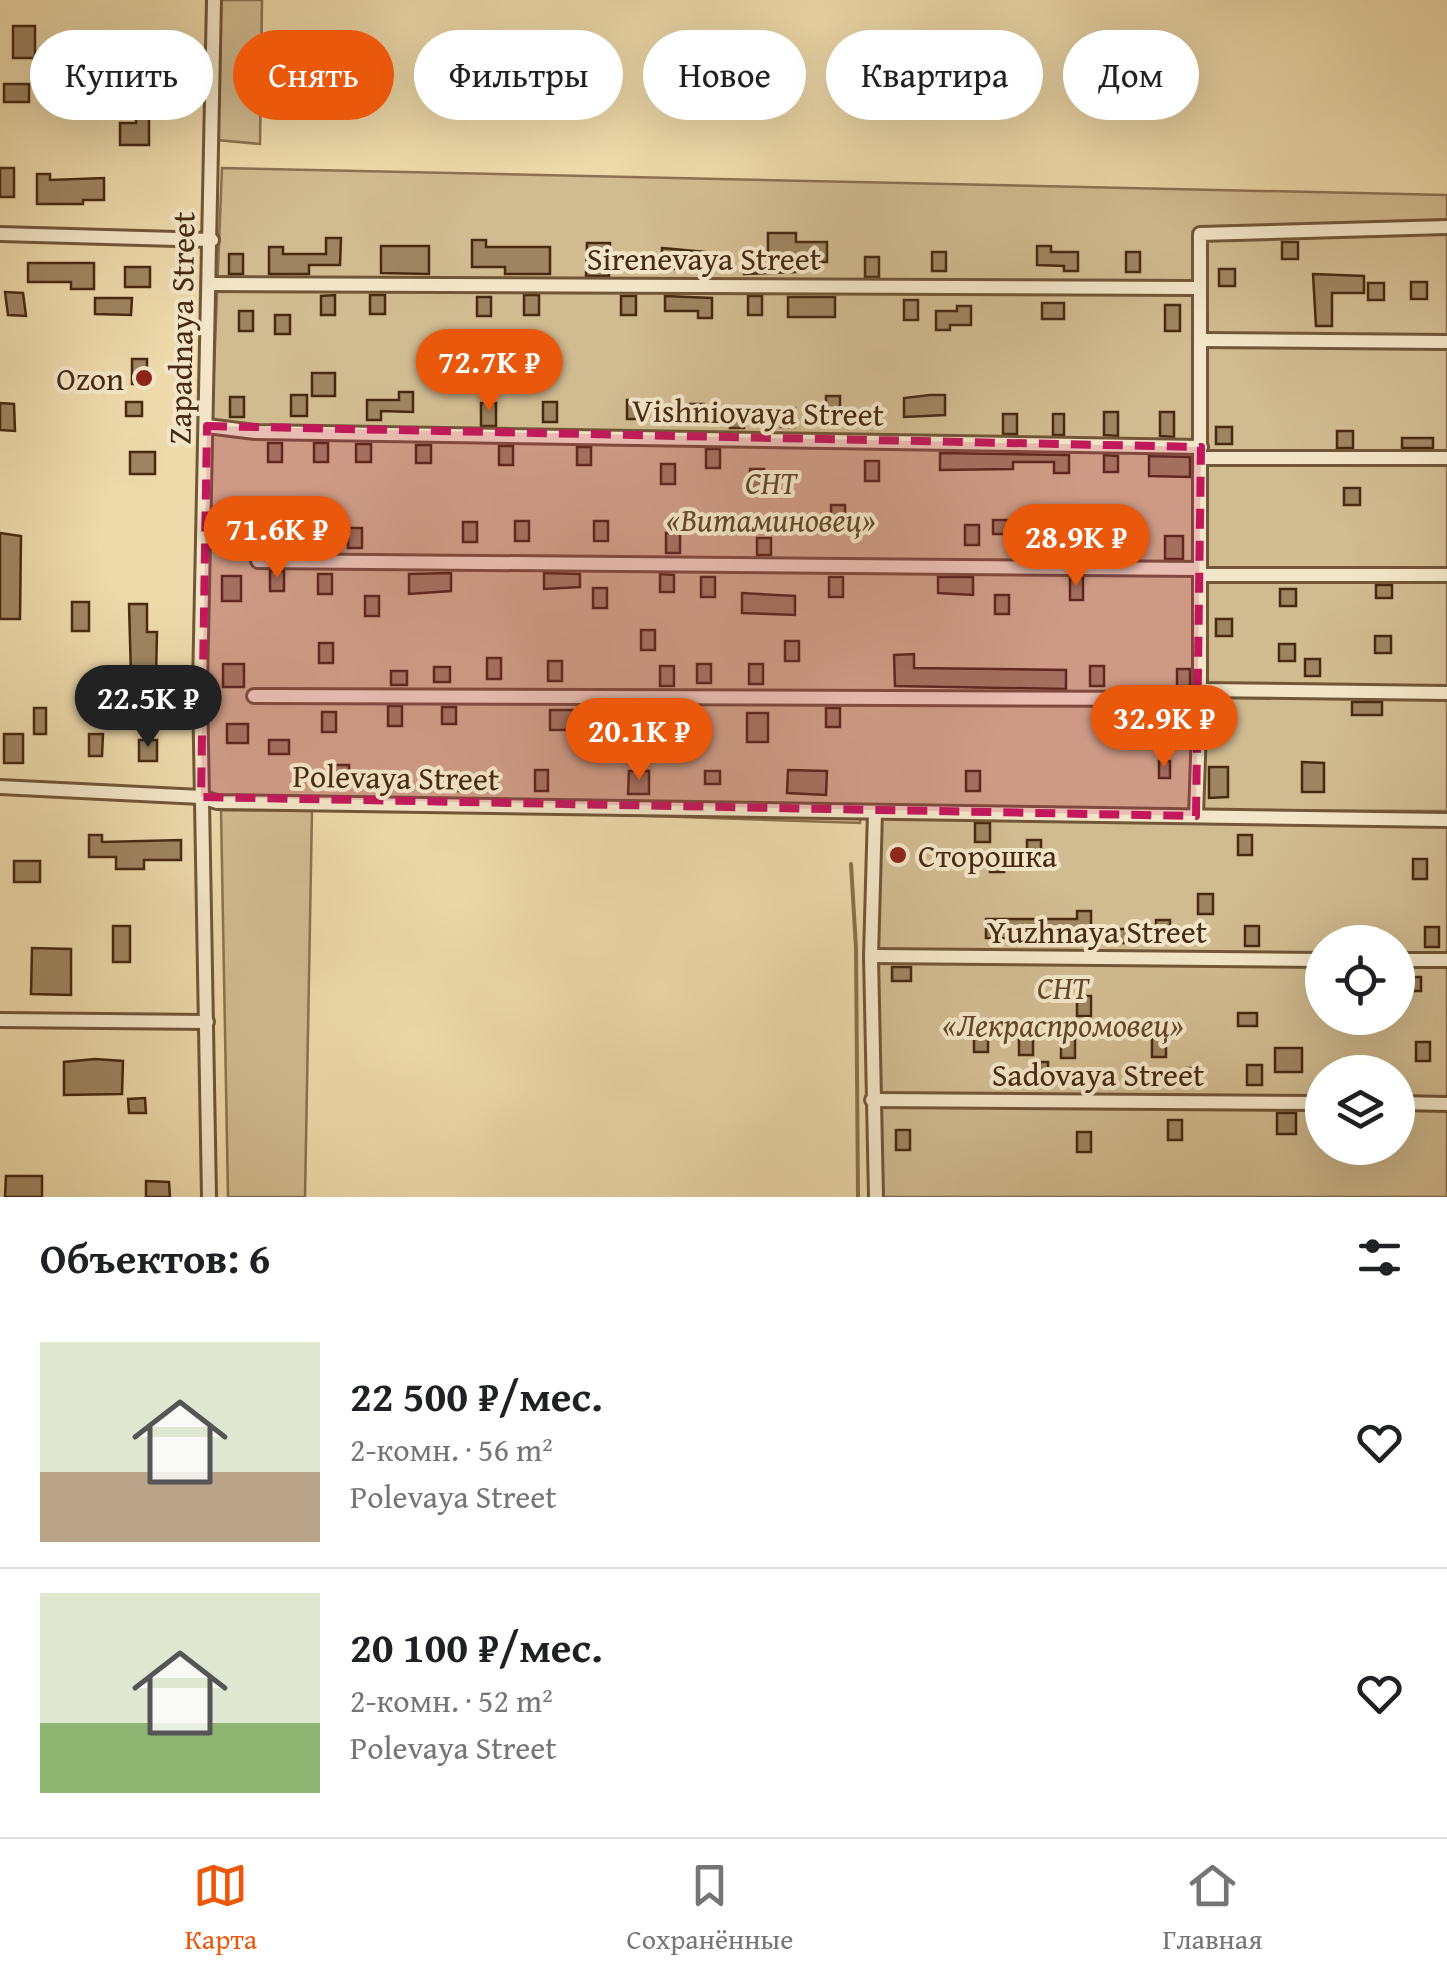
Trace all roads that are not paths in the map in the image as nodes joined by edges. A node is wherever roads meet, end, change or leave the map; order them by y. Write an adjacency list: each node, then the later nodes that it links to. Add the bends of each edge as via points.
1 (214, 0): 4 (street, Zapadnaya Street)
2 (1447, 228): 6 (street, via 1200,234)
3 (0, 234): 4 (street)
4 (212, 240): 5 (street, Zapadnaya Street)
5 (210, 284): 6 (street, Sirenevaya Street); 9 (street, Zapadnaya Street)
6 (1198, 288): 7 (street)
7 (1202, 340): 8 (street); 10 (street)
8 (1447, 342)
9 (207, 426): 10 (street, Vishniovaya Street); 19 (street, Zapadnaya Street)
10 (1201, 453): 11 (street, Vishniovaya Street); 13 (street)
11 (1447, 458)
12 (258, 561): 13 (street)
13 (1200, 572): 14 (street); 16 (street)
14 (1447, 576)
15 (1447, 693): 16 (street)
16 (1200, 695): 17 (street); 21 (street)
17 (254, 696)
18 (0, 787): 19 (street, Polevaya Street)
19 (201, 797): 20 (street, Polevaya Street); 28 (street, Zapadnaya Street)
20 (875, 812): 21 (street, Polevaya Street); 23 (street)
21 (1196, 816): 22 (street, Polevaya Street)
22 (1447, 820)
23 (870, 956): 24 (street, Yuzhnaya Street); 29 (street)
24 (1305, 960)
25 (1415, 960): 26 (street)
26 (1447, 960)
27 (0, 1020): 28 (street)
28 (206, 1022): 33 (street, Zapadnaya Street)
29 (872, 1100): 30 (street, Sadovaya Street); 34 (street)
30 (1305, 1103)
31 (1415, 1104): 32 (street)
32 (1447, 1104)
33 (210, 1197)
34 (876, 1197)

